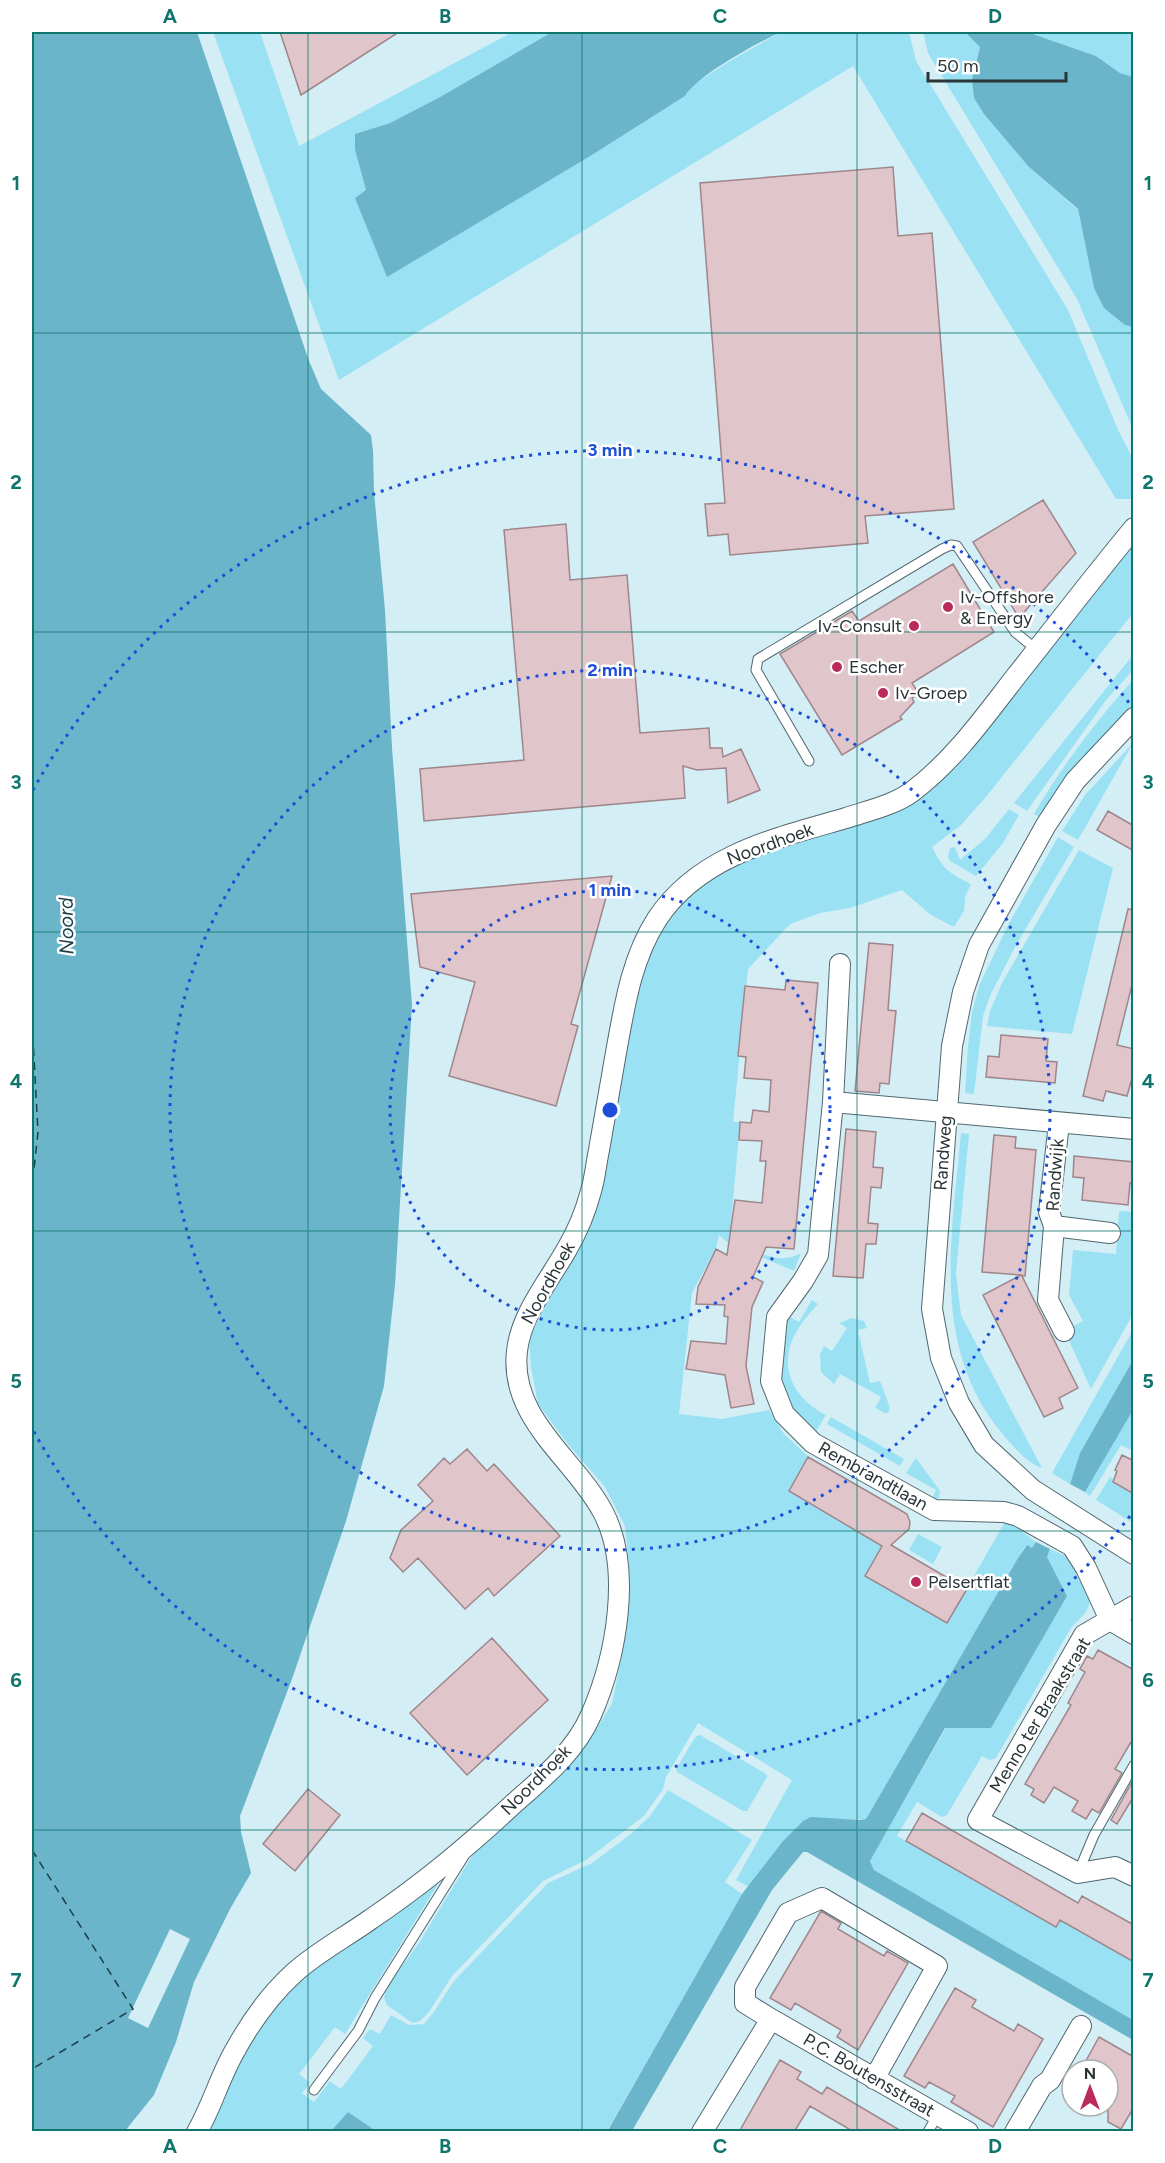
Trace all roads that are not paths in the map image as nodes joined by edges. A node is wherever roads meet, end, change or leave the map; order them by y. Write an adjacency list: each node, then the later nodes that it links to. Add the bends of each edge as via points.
1 (1134, 528): 2 (street, Noordhoek)
2 (1036, 650): 4 (lane, via 1015,632 957,546 942,549 758,659 756,670); 18 (street, Noordhoek, via 950,759 908,796 772,840 706,870 658,917 641,951 629,984 591,1190 571,1243 525,1321 516,1356 520,1390 534,1421 589,1491 612,1536 618,1557 619,1587 613,1639 597,1699 581,1734 557,1765)
3 (1134, 718): 7 (street, Randweg, via 1075,781 979,945 963,992 952,1046)
4 (808, 761)
5 (840, 964): 6 (street, Rembrandtlaan)
6 (833, 1102): 7 (street, Randwijk); 15 (street, Rembrandtlaan, via 818,1255 777,1317 771,1381 784,1414 813,1443 934,1510 1004,1512 1072,1546)
7 (946, 1111): 8 (street, Randwijk); 13 (street, Randweg, via 932,1309 941,1358 959,1403 984,1445 1033,1490)
8 (1059, 1123): 9 (street, Randwijk); 10 (street, Randwijk, via 1049,1212)
9 (1134, 1129)
10 (1054, 1226): 11 (street, Randwijk); 12 (street, Randwijk, via 1048,1299)
11 (1110, 1233)
12 (1064, 1331)
13 (1134, 1554)
14 (1134, 1606): 15 (street, Menno ter Braakstraat)
15 (1110, 1620): 16 (street); 19 (street, Menno ter Braakstraat, via 1084,1635 978,1820)
16 (1134, 1634)
17 (1134, 1765): 19 (lane, via 1094,1835)
18 (473, 1841): 24 (lane, via 358,2031); 26 (street, Noordhoek, via 290,1976 235,2049 211,2109)
19 (1078, 1873): 20 (street, via 1115,1867)
20 (1134, 1876)
21 (771, 2019): 23 (street, P.C. Boutensstraat); 23 (street, P.C. Boutensstraat, via 745,2003 745,1987 788,1913 822,1898 937,1966); 27 (street)
22 (1081, 2026): 30 (street)
23 (874, 2079): 25 (street, P.C. Boutensstraat)
24 (314, 2090)
25 (938, 2114): 28 (lane); 29 (street, P.C. Boutensstraat)
26 (197, 2132)
27 (702, 2132)
28 (928, 2132)
29 (968, 2132)
30 (1015, 2132)

